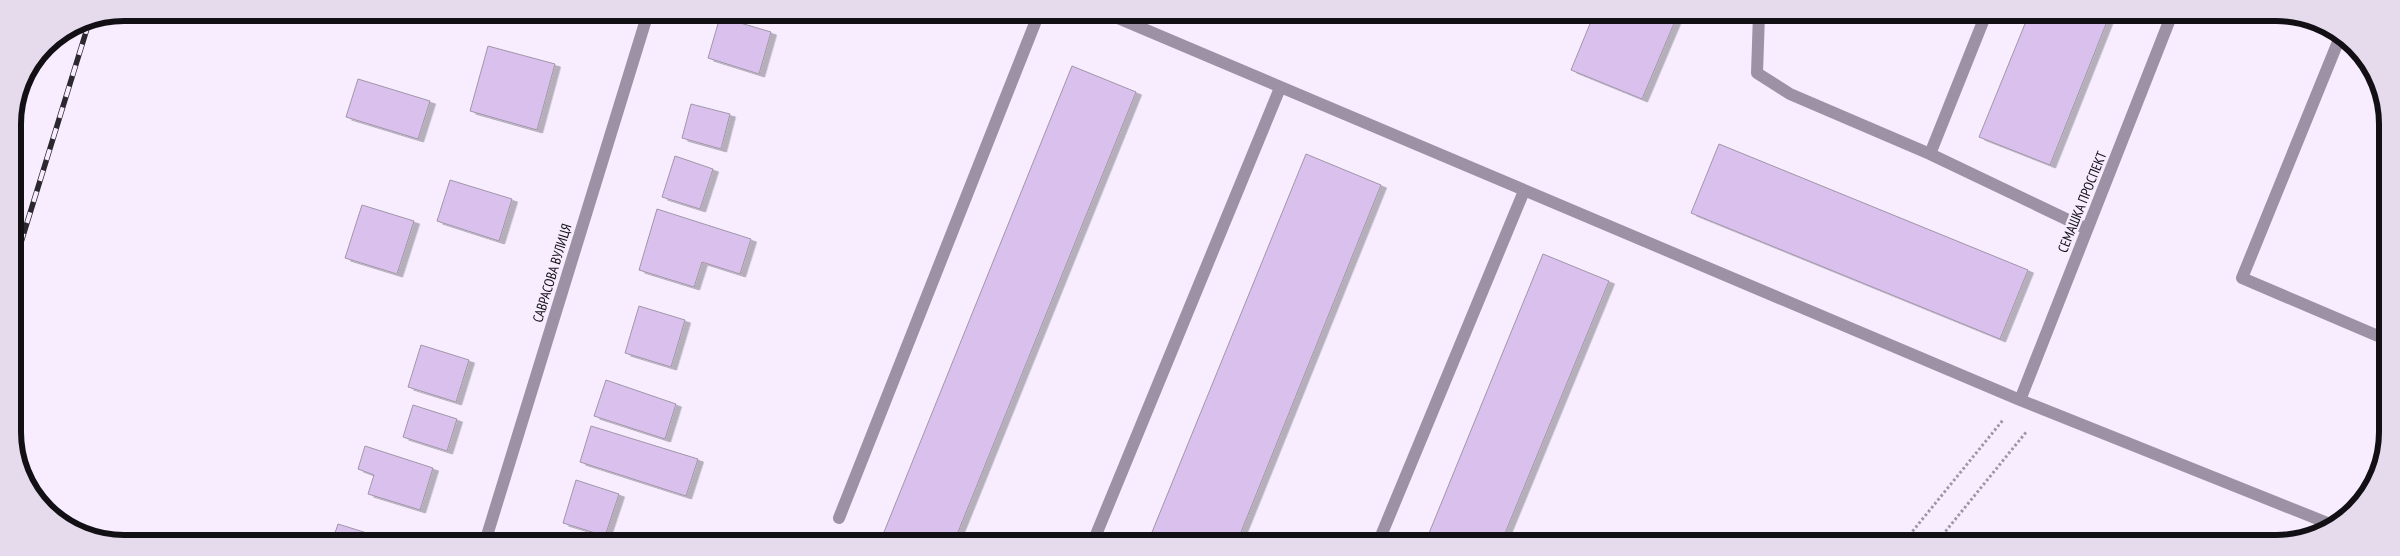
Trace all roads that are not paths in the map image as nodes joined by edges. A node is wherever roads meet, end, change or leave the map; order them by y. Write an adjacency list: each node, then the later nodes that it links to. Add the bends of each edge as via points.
1 (646, 21): 16 (street, САВРАСОВА ВУЛИЦЯ)
2 (1036, 21): 14 (street)
3 (1122, 21): 8 (street)
4 (1759, 21): 9 (street, via 1757,73 1790,94)
5 (1983, 21): 9 (street)
6 (2169, 21): 11 (street, СЕМАШКА ПРОСПЕКТ)
7 (2338, 42): 12 (street, via 2242,278)
8 (1280, 88): 10 (street); 17 (street)
9 (1930, 154): 11 (street)
10 (1524, 190): 13 (street); 18 (street)
11 (2087, 229): 13 (street, СЕМАШКА ПРОСПЕКТ)
12 (2379, 335)
13 (2020, 400): 15 (street)
14 (839, 518)
15 (2325, 522)
16 (487, 535)
17 (1096, 535)
18 (1381, 535)

